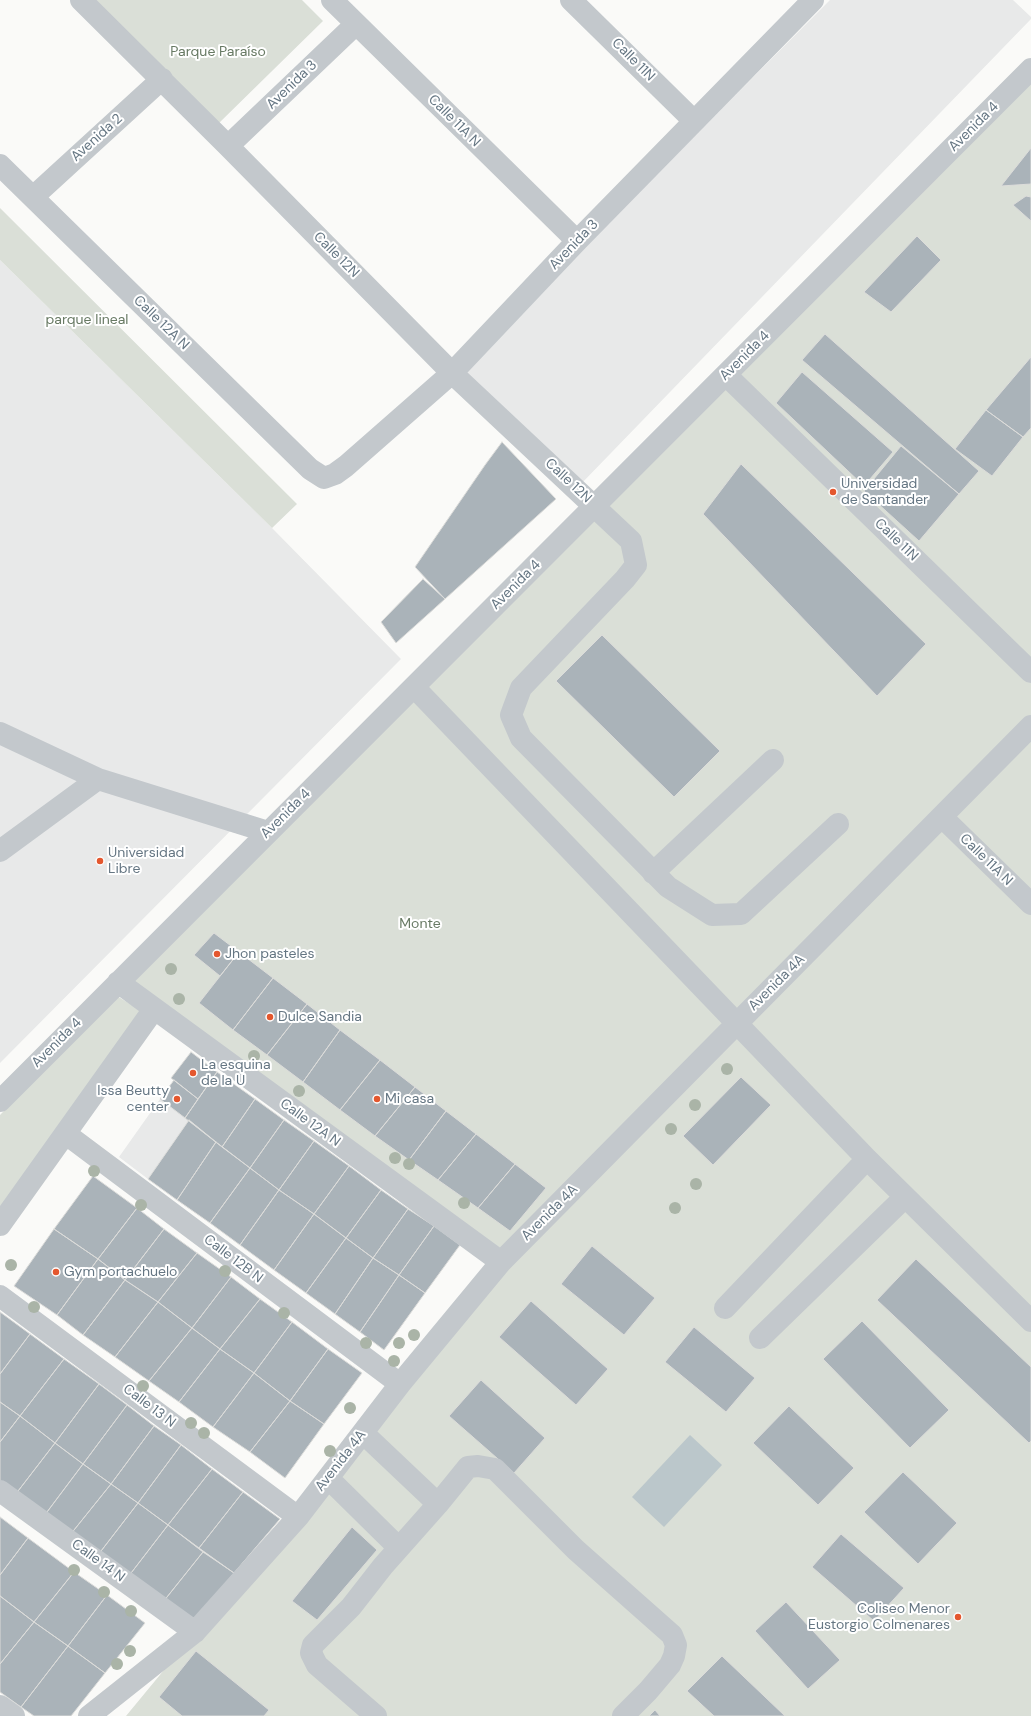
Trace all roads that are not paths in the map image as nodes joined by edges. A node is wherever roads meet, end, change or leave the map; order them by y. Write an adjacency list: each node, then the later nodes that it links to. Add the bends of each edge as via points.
1 (81, 0): 7 (street, Calle 12N)
2 (332, 0): 5 (street, Calle 11A N)
3 (571, 0): 8 (street, Calle 11N)
4 (812, 0): 8 (street, Avenida 3)
5 (356, 24): 9 (street, Avenida 3); 12 (street, Calle 11A N)
6 (1031, 70): 14 (street, Avenida 4)
7 (162, 79): 9 (street, Calle 12N); 11 (street, Avenida 2)
8 (694, 121): 12 (street, Avenida 3)
9 (228, 146): 13 (street, Calle 12N)
10 (0, 166): 11 (street, Calle 12A N)
11 (33, 197): 15 (street, Calle 12A N, via 310,469)
12 (577, 242): 13 (street, Avenida 3)
13 (452, 373): 15 (street, Avenida 3, via 346,466); 16 (street, Calle 12N)
14 (726, 375): 16 (street, Avenida 4); 17 (street, Calle 11N)
15 (324, 478)
16 (595, 506): 18 (street, Avenida 4); 27 (street, Calle 12N, via 631,541 636,565 522,688 511,715 522,738)
17 (1031, 672)
18 (414, 687): 25 (street, Avenida 4); 31 (street)
19 (1031, 726): 23 (street, Avenida 4A)
20 (0, 733): 22 (street)
21 (773, 760): 27 (street)
22 (98, 779): 25 (street); 26 (street)
23 (942, 817): 28 (street, Calle 11A N); 31 (street, Avenida 4A)
24 (838, 824): 27 (street, via 741,914 712,915 668,887)
25 (268, 832): 29 (street, Avenida 4)
26 (4, 845)
27 (653, 873)
28 (1031, 904)
29 (118, 982): 30 (street, Calle 12A N); 32 (street, Avenida 4)
30 (154, 1009): 33 (street); 37 (street, Calle 12A N)
31 (737, 1023): 34 (street); 37 (street, Avenida 4A)
32 (0, 1101)
33 (66, 1134): 36 (street); 42 (street, Calle 12B N)
34 (867, 1158): 35 (street); 39 (street)
35 (905, 1197): 40 (street); 41 (street)
36 (0, 1225)
37 (501, 1262): 42 (street, Avenida 4A)
38 (0, 1296): 47 (street, Calle 13 N)
39 (725, 1308)
40 (1031, 1321)
41 (760, 1338)
42 (400, 1384): 43 (street, Avenida 4A)
43 (363, 1433): 44 (street, Avenida 4A); 46 (street)
44 (328, 1478): 47 (street, Avenida 4A); 48 (street)
45 (0, 1491): 49 (street, Calle 14 N)
46 (438, 1504): 48 (street); 54 (street, via 468,1467 496,1469 576,1550 674,1640 672,1660 663,1674)
47 (298, 1517): 49 (street, Avenida 4A)
48 (398, 1547): 53 (street, via 351,1607 313,1645 311,1653 317,1665)
49 (195, 1632): 52 (street, Avenida 4A)
50 (0, 1706): 51 (street)
51 (14, 1716)
52 (89, 1716)
53 (376, 1716)
54 (623, 1716)

